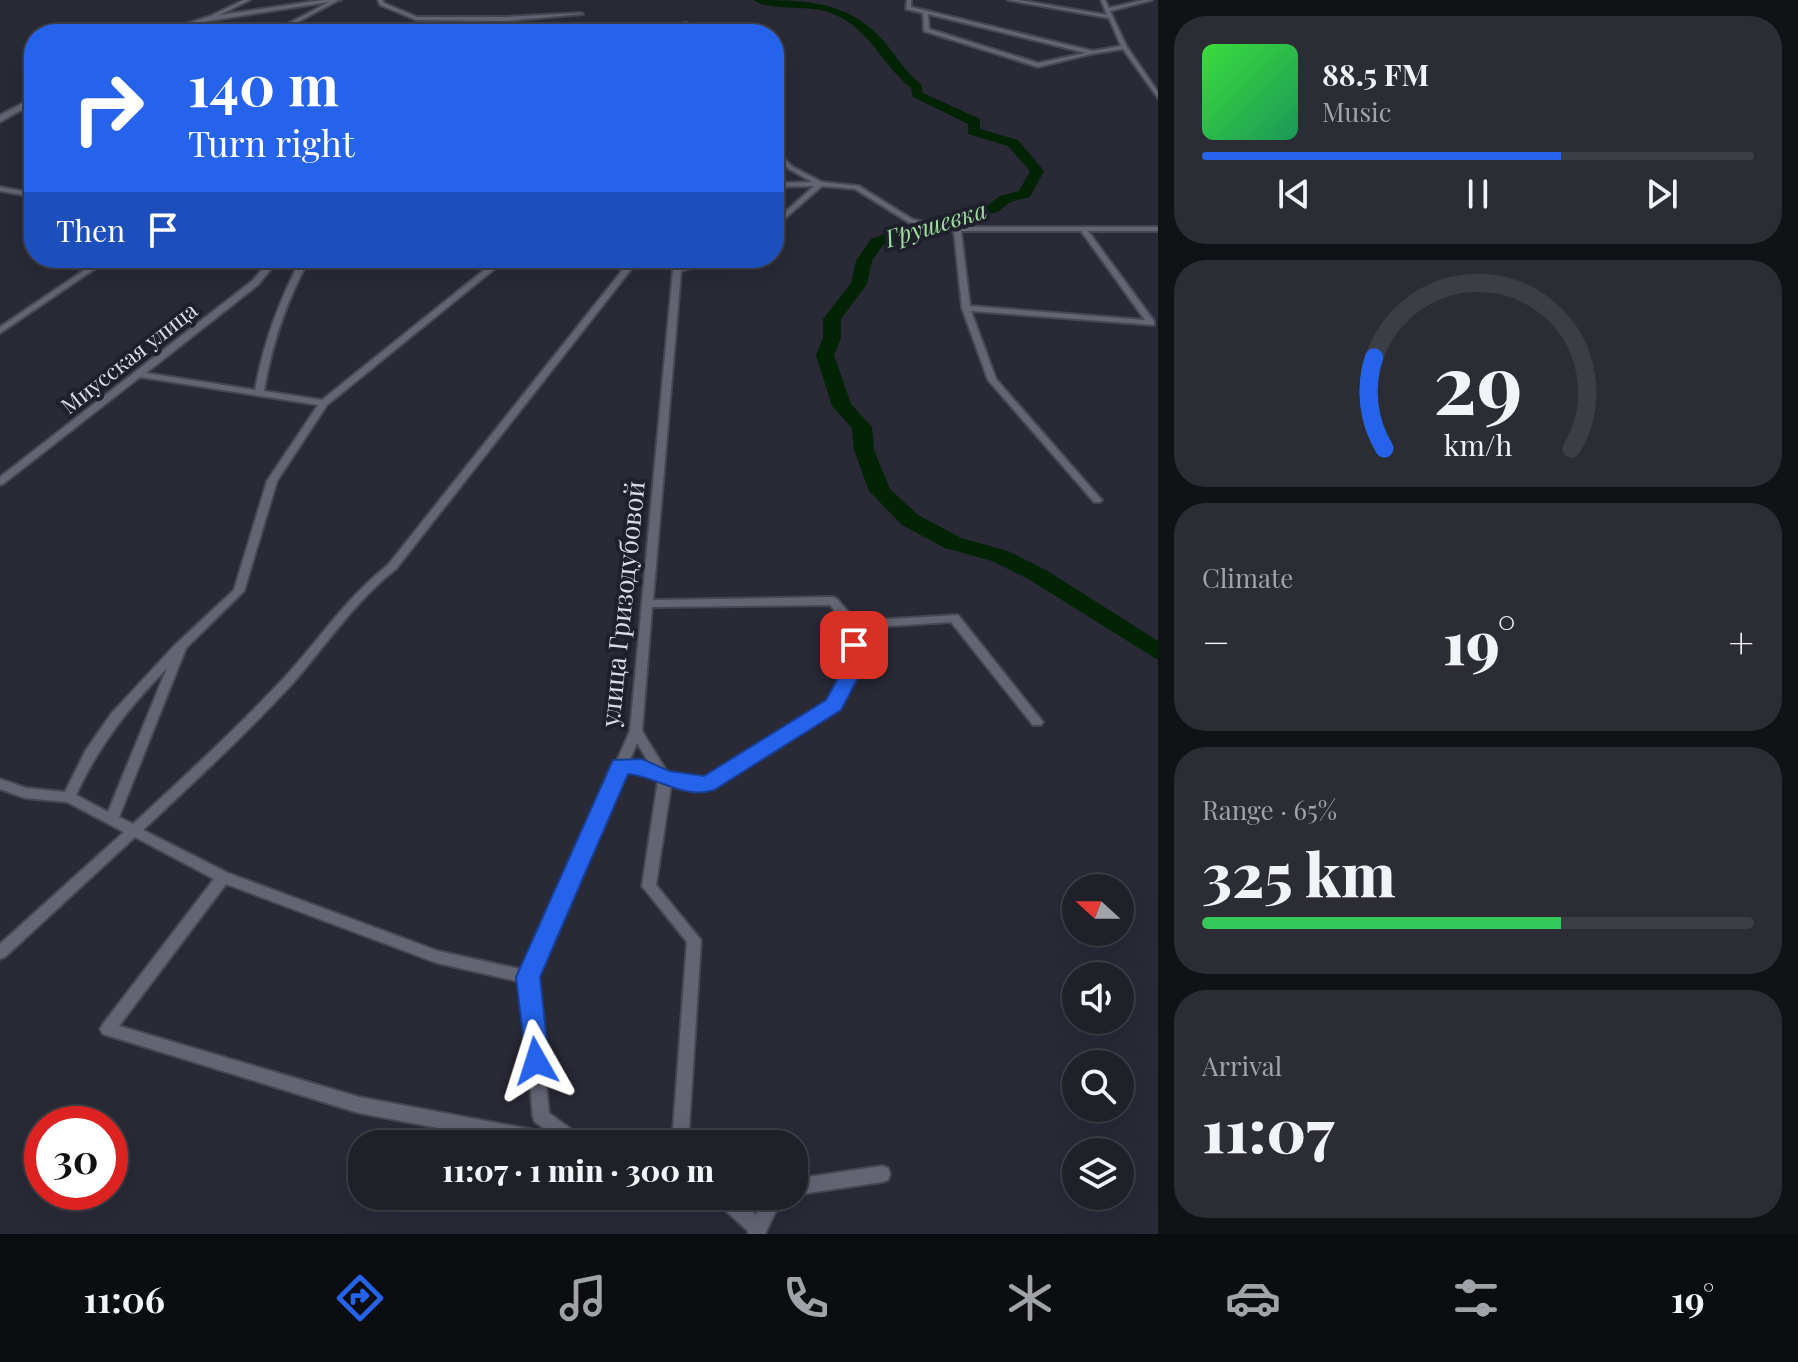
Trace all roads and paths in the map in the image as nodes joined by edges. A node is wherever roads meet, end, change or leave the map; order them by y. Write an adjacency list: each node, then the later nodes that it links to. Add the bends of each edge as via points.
1 (248, 0): 12 (street)
2 (336, 0): 12 (street); 14 (street)
3 (380, 0): 9 (street, via 416,18)
4 (909, 0): 10 (street, via 908,8)
5 (1010, 0): 11 (street)
6 (1103, 0): 8 (street)
7 (1150, 0): 8 (street)
8 (1106, 10): 11 (street)
9 (581, 14)
10 (925, 14): 16 (street); 16 (street, via 926,30 1038,65)
11 (1109, 17): 15 (street)
12 (207, 19): 13 (street)
13 (192, 24)
14 (290, 24)
15 (1124, 47): 16 (street); 17 (street)
16 (1093, 53)
17 (1158, 96)
18 (24, 106): 19 (street)
19 (0, 119)
20 (784, 161): 21 (street)
21 (820, 184): 22 (street); 25 (street); 26 (street, via 857,187 910,221)
22 (784, 185)
23 (0, 189): 24 (street)
24 (24, 193)
25 (784, 217)
26 (957, 228): 28 (street); 35 (street)
27 (1158, 229): 28 (street)
28 (1084, 230): 35 (street, via 1151,323)
29 (92, 268): 36 (street)
30 (267, 268): 37 (street, Миусская улица)
31 (301, 268): 38 (street, via 278,311)
32 (492, 268): 39 (street)
33 (628, 268): 52 (street, via 415,541 291,677)
34 (684, 268): 42 (street, улица Гризодубовой, via 677,270)
35 (966, 308): 41 (street, via 992,380)
36 (0, 331)
37 (138, 374): 38 (street); 40 (street, Миусская улица)
38 (259, 393): 39 (street)
39 (324, 403): 44 (street, via 272,481 239,591)
40 (0, 482)
41 (1097, 500)
42 (647, 604): 43 (street, via 833,601); 46 (street, улица Гризодубовой)
43 (853, 625): 45 (street, via 954,618); 48 (street, via 855,664 834,705 707,785)
44 (181, 646): 50 (street, via 116,712); 51 (street)
45 (1037, 722)
46 (636, 731): 47 (street, улица Гризодубовой); 48 (street)
47 (621, 766): 48 (street, via 642,767); 55 (street, улица Гризодубовой)
48 (665, 779): 58 (street, via 649,886 694,940)
49 (0, 784): 50 (street, via 25,793)
50 (69, 797): 51 (street)
51 (112, 819): 52 (street)
52 (134, 833): 53 (street); 54 (street)
53 (223, 877): 55 (street, via 437,957); 56 (street, via 108,1029 359,1105)
54 (0, 953)
55 (528, 977): 57 (street, улица Гризодубовой, via 541,1117)
56 (490, 1130)
57 (558, 1130)
58 (681, 1130)
59 (882, 1174): 60 (street)
60 (808, 1185)
61 (736, 1210): 63 (street)
62 (767, 1210): 63 (street)
63 (756, 1230)

